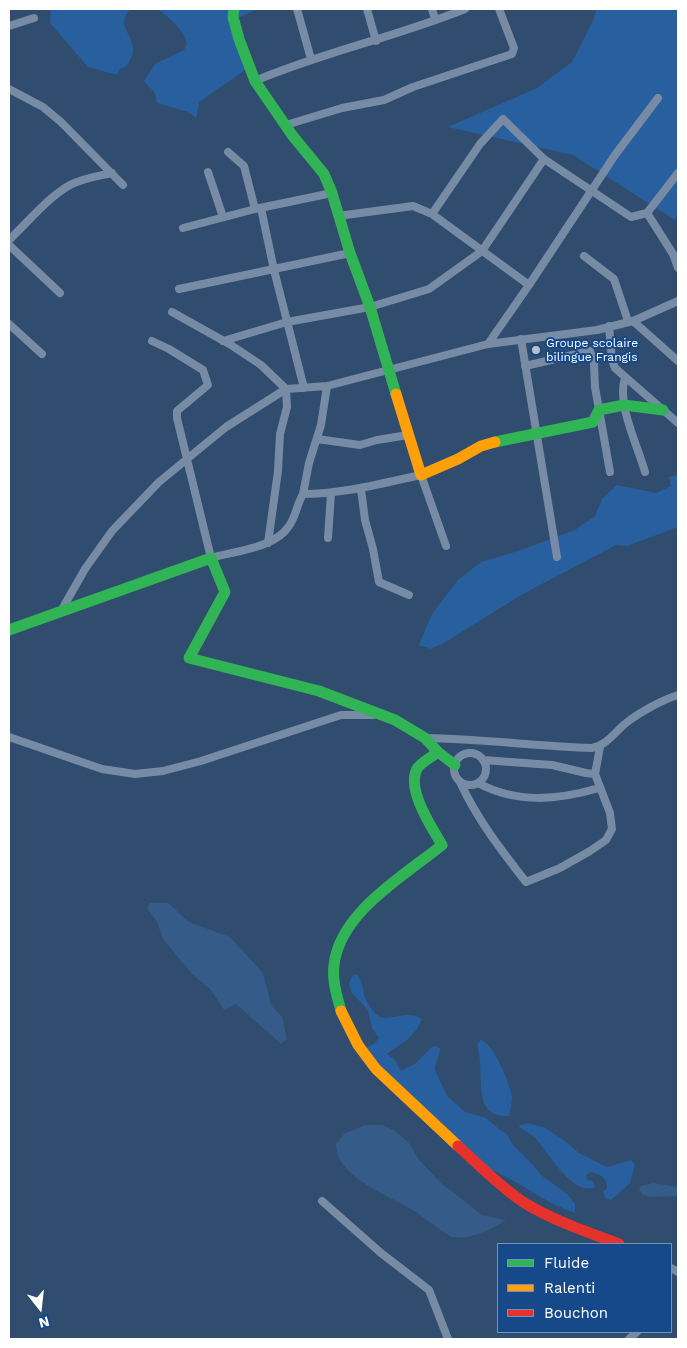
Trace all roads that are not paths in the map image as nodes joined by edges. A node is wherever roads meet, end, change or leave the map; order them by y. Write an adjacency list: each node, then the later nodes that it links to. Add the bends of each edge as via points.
1 (234, 9): 12 (street, via 233,17)
2 (296, 9): 11 (street)
3 (367, 9): 10 (street)
4 (432, 9): 8 (street)
5 (465, 9): 8 (street)
6 (499, 9): 15 (street, via 514,48 512,54 384,100 342,108)
7 (34, 18): 9 (street)
8 (435, 19): 10 (street)
9 (9, 26)
10 (376, 41): 11 (street)
11 (311, 59): 12 (street)
12 (255, 81): 15 (street)
13 (9, 89): 19 (street, via 43,107)
14 (658, 98): 22 (street)
15 (286, 125): 23 (street, via 324,174)
16 (228, 152): 24 (street, via 244,166)
17 (544, 159): 22 (street); 26 (street, via 503,119 480,144); 32 (street)
18 (208, 172): 28 (street)
19 (112, 173): 21 (street); 30 (street, via 71,184)
20 (678, 173): 25 (street)
21 (123, 185)
22 (593, 190): 25 (street, via 631,217); 37 (street)
23 (332, 193): 24 (street); 27 (street)
24 (258, 208): 28 (street); 36 (street)
25 (647, 213): 35 (street, via 673,254)
26 (432, 214): 27 (street, via 413,206); 32 (street)
27 (338, 216): 33 (street)
28 (223, 217): 29 (street)
29 (183, 228)
30 (9, 240)
31 (9, 245): 39 (street)
32 (482, 251): 37 (street); 41 (street, via 429,289)
33 (350, 253): 36 (street); 41 (street)
34 (584, 256): 43 (street, via 614,279)
35 (678, 268)
36 (274, 270): 38 (street); 44 (street)
37 (529, 285): 50 (street)
38 (179, 289)
39 (60, 293)
40 (678, 301): 43 (street)
41 (370, 307): 44 (street); 54 (street)
42 (172, 312): 49 (street)
43 (631, 321): 46 (street); 52 (street)
44 (288, 322): 49 (street); 57 (street)
45 (9, 324): 51 (street)
46 (610, 326): 47 (street); 55 (street, via 612,360)
47 (521, 339): 50 (street); 53 (street)
48 (152, 341): 66 (street, via 203,370 208,385 178,411)
49 (223, 341): 58 (street, via 261,364)
50 (488, 344): 54 (street)
51 (42, 354)
52 (678, 362)
53 (525, 366): 60 (street, via 590,351); 64 (street)
54 (389, 370): 56 (street); 63 (street)
55 (625, 378): 59 (street, via 622,387); 61 (street)
56 (326, 386): 57 (street); 65 (street)
57 (304, 388): 58 (street)
58 (286, 389): 66 (street, via 226,427); 74 (street, via 287,407 280,434)
59 (624, 405): 60 (street); 61 (street); 68 (street)
60 (599, 410): 64 (street, via 593,422); 67 (street)
61 (663, 410): 62 (street)
62 (678, 423)
63 (408, 434): 65 (street, via 360,445); 69 (street)
64 (536, 434): 69 (street, via 481,446); 76 (street)
65 (317, 439): 72 (street)
66 (187, 460): 77 (street); 79 (street, via 159,482 112,531 84,569)
67 (610, 472)
68 (645, 472)
69 (422, 475): 70 (street); 75 (street)
70 (361, 489): 71 (street); 78 (street, via 379,582)
71 (331, 493): 72 (street); 73 (street)
72 (303, 494): 74 (street, via 289,527 278,539)
73 (328, 538)
74 (268, 543): 77 (street)
75 (446, 546)
76 (556, 556)
77 (211, 558): 79 (street); 82 (street, via 225,592 189,658 319,691)
78 (409, 595)
79 (61, 611): 80 (street)
80 (9, 630)
81 (678, 695): 85 (street, via 627,722)
82 (380, 716): 83 (street, via 341,715 201,761 135,774 102,769); 84 (street, via 395,720)
83 (9, 737)
84 (425, 738): 85 (street); 86 (street)
85 (600, 747): 89 (street)
86 (438, 752): 88 (street); 94 (street, via 417,768 413,780 424,814 442,845 364,909 350,926 334,963 340,1006 352,1033 375,1068 485,1173 531,1207)
87 (483, 760): 88 (street, via 467,754); 89 (street, via 552,764); 91 (street, via 486,773)
88 (455, 765): 90 (street)
89 (595, 774): 92 (street)
90 (460, 782): 91 (street); 92 (street, via 486,829 526,882 560,868 606,840 612,829 610,813)
91 (478, 783): 92 (street, via 501,794 528,798 574,795)
92 (599, 788)
93 (322, 1201): 95 (street, via 429,1290)
94 (616, 1243)
95 (448, 1339)

